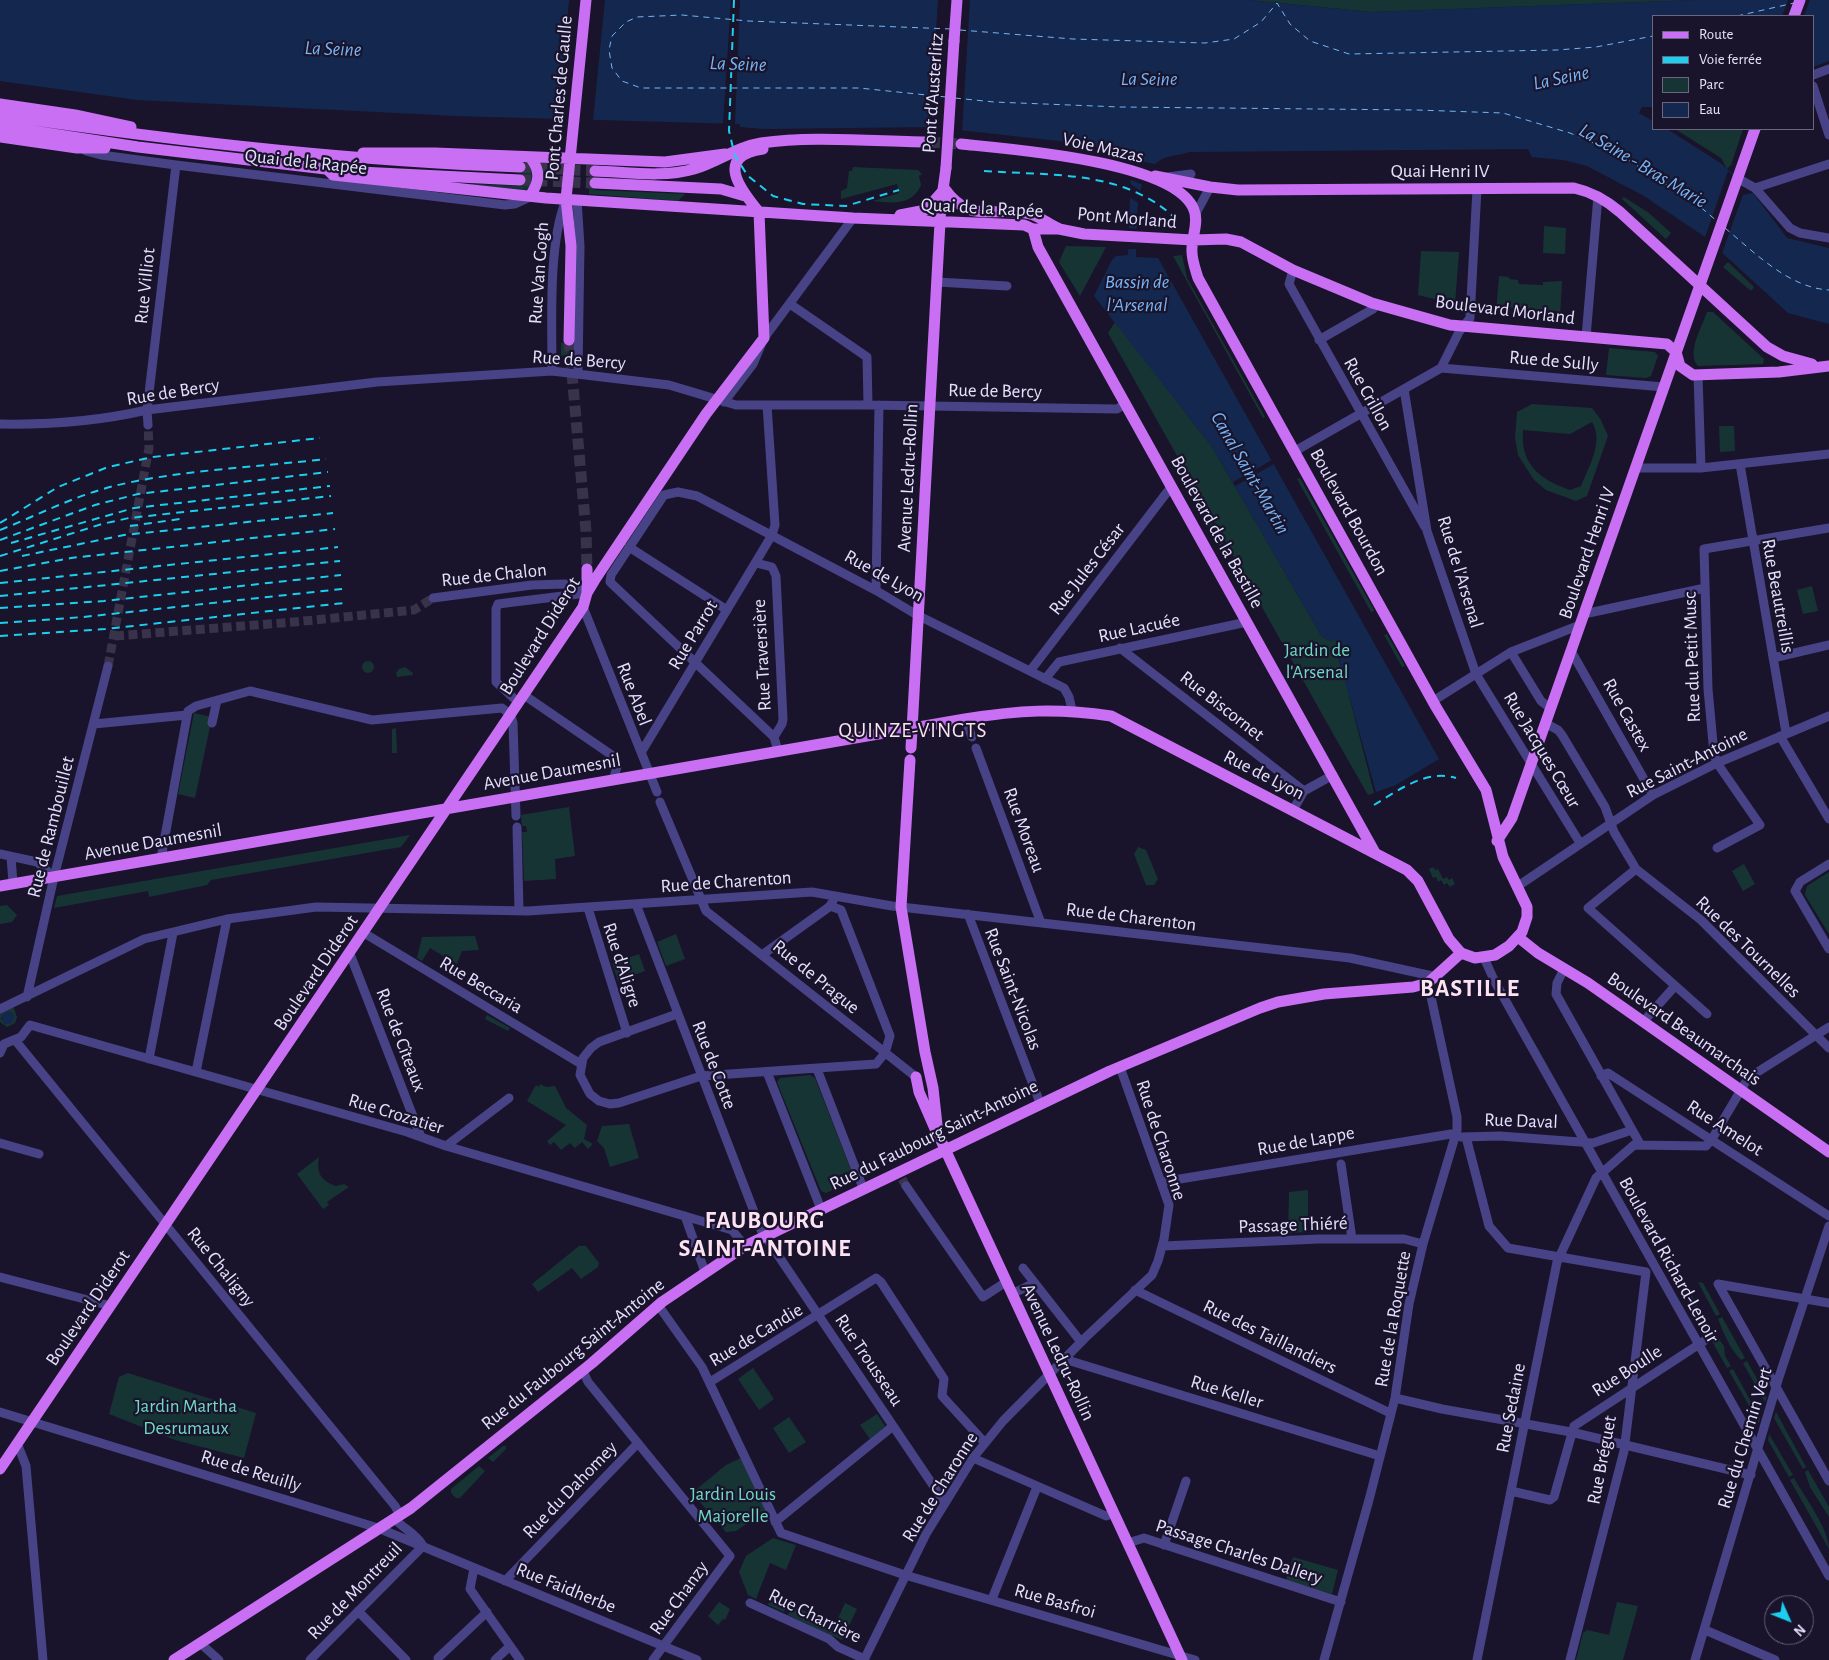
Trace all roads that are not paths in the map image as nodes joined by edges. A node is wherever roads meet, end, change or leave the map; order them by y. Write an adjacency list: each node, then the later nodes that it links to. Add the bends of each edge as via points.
1 (586, 0): 20 (main road, Pont Charles de Gaulle)
2 (957, 0): 33 (main road, Pont d'Austerlitz, bridge)
3 (1800, 0): 4 (main road)
4 (1794, 15)
5 (1829, 69): 6 (street)
6 (1814, 75)
7 (1814, 89): 12 (street)
8 (0, 104): 14 (main road, via 144,129)
9 (0, 115): 14 (main road, Quai de la Rapée)
10 (0, 126): 18 (main road, Quai de la Rapée)
11 (1755, 130): 29 (main road)
12 (1829, 134)
13 (0, 137): 19 (main road)
14 (166, 138): 22 (main road, Quai de la Rapée)
15 (837, 140): 16 (main road); 21 (main road, Quai de la Rapée, via 762,143); 37 (main road, via 758,150 744,156 736,163 734,174)
16 (929, 142)
17 (961, 144): 31 (main road, Voie Mazas, via 1078,158)
18 (138, 147): 19 (main road); 27 (main road, Quai de la Rapée)
19 (77, 148): 25 (street, Quai de la Rapée, via 101,155)
20 (570, 154): 21 (main road, Quai de la Rapée, via 665,162); 23 (main road, Quai de la Rapée); 39 (main road, Pont Charles de Gaulle)
21 (725, 154): 37 (main road, Quai de la Rapée, via 704,166 680,172 595,177 721,190)
22 (334, 157): 23 (main road, Quai de la Rapée, via 373,152); 26 (main road, Quai de la Rapée)
23 (530, 157): 36 (main road, via 539,174)
24 (1829, 164): 34 (street)
25 (176, 165): 36 (street, Quai de la Rapée, via 505,205); 75 (street, Rue Villiot)
26 (520, 167)
27 (327, 169): 30 (main road, Quai de la Rapée); 36 (main road, Quai de la Rapée, via 333,176)
28 (1191, 174): 31 (street)
29 (1737, 178): 34 (street); 51 (main road, Boulevard Henri IV)
30 (520, 180)
31 (1163, 181): 32 (main road, Quai Henri IV); 41 (main road, Voie Mazas, via 1186,198)
32 (1210, 187): 35 (main road, Quai Henri IV, via 1238,190); 41 (street)
33 (944, 188): 42 (main road, Pont d'Austerlitz); 43 (main road, Quai de la Rapée, via 930,208 920,212); 45 (main road, Quai de la Rapée, via 956,204 966,210 1028,213)
34 (1755, 188): 46 (street, via 1790,228)
35 (1478, 189): 38 (main road, Quai Henri IV, via 1574,188); 54 (street, via 1470,318)
36 (530, 196): 39 (main road, Quai de la Rapée)
37 (745, 196): 40 (main road)
38 (1598, 196): 51 (main road, Quai Henri IV, via 1620,212); 55 (street)
39 (572, 200): 40 (main road, Quai de la Rapée); 57 (main road, Rue Van Gogh); 63 (street, Rue Van Gogh, via 561,212 554,250); 64 (street, Rue Van Gogh, via 580,246)
40 (759, 212): 43 (main road, Quai de la Rapée); 56 (main road)
41 (1195, 215): 47 (main road)
42 (941, 217): 43 (main road, Quai de la Rapée); 44 (main road, Quai de la Rapée, via 1024,225); 49 (main road, Avenue Ledru-Rollin)
43 (853, 218): 52 (street, Boulevard Diderot)
44 (1033, 229): 45 (main road, Quai de la Rapée); 70 (main road, Boulevard de la Bastille, via 1038,247)
45 (1059, 229): 47 (main road, Pont Morland)
46 (1829, 238)
47 (1193, 240): 48 (main road, Boulevard Morland, via 1242,242); 79 (main road, Boulevard Bourdon, via 1192,255 1198,278)
48 (1293, 270): 53 (main road, Boulevard Morland); 58 (street, Rue Crillon, via 1289,284)
49 (937, 282): 50 (street); 74 (main road, Avenue Ledru-Rollin)
50 (1007, 286)
51 (1700, 286): 59 (main road, Quai Henri IV); 60 (main road, Boulevard Henri IV)
52 (790, 304): 56 (street, Boulevard Diderot); 72 (street, via 867,357)
53 (1376, 305): 54 (main road, Boulevard Morland); 58 (street)
54 (1464, 326): 55 (main road, Boulevard Morland); 62 (street)
55 (1586, 337): 60 (main road, Boulevard Morland, via 1667,344)
56 (764, 338): 69 (main road, Boulevard Diderot, via 726,387); 69 (street, Boulevard Diderot, via 753,364)
57 (569, 340)
58 (1319, 340): 76 (street, Rue Crillon)
59 (1773, 351): 61 (main road, Quai Henri IV, via 1796,361); 65 (main road)
60 (1676, 352): 66 (main road, via 1680,366); 67 (main road, Boulevard Henri IV)
61 (1829, 366): 65 (main road)
62 (1441, 368): 67 (street, Rue de Sully); 68 (street)
63 (552, 371): 64 (street, Rue de Bercy); 75 (street, Rue de Bercy, via 360,383)
64 (578, 372): 69 (street, Rue de Bercy, via 669,385)
65 (1769, 372): 66 (main road)
66 (1698, 375): 83 (street)
67 (1664, 387): 82 (main road, Boulevard Henri IV)
68 (1404, 389): 76 (street); 87 (street, Rue de l'Arsenal)
69 (720, 401): 71 (street, Rue de Bercy, via 736,405); 85 (main road, Boulevard Diderot)
70 (1125, 404): 74 (street, Rue de Bercy, via 1117,409); 84 (main road, Boulevard de la Bastille)
71 (767, 405): 72 (street, Rue de Bercy); 88 (street)
72 (868, 405): 73 (street, Rue de Bercy)
73 (879, 405): 74 (street, Rue de Bercy); 94 (street)
74 (930, 406): 100 (main road, Avenue Ledru-Rollin)
75 (147, 410): 77 (street, Rue de Bercy, via 80,421); 78 (street)
76 (1360, 414): 79 (street); 87 (street, Rue Crillon)
77 (0, 424)
78 (148, 425)
79 (1295, 451): 115 (main road, Boulevard Bourdon)
80 (1829, 454): 81 (street)
81 (1740, 464): 83 (street); 89 (street, Rue Beautreillis)
82 (1635, 468): 83 (street); 99 (main road, Boulevard Henri IV)
83 (1701, 468)
84 (1171, 487): 101 (main road, Boulevard de la Bastille); 110 (street, Rue Jules César)
85 (659, 494): 88 (street, Rue de Lyon, via 678,492 697,496); 90 (street, Boulevard Diderot); 95 (main road, Boulevard Diderot)
86 (1829, 528): 89 (street)
87 (1427, 531): 111 (street, Rue de l'Arsenal)
88 (772, 535): 91 (street, Rue Parrot); 94 (street, Rue de Lyon)
89 (1752, 542): 93 (street, Rue du Petit Musc, via 1704,549); 107 (street, Rue Beautreillis)
90 (629, 547): 98 (street); 108 (street, Boulevard Diderot, via 611,574 610,582)
91 (756, 563): 98 (street, Rue Parrot); 128 (street, Rue Traversière, via 774,569 783,718)
92 (587, 569): 95 (main road)
93 (1705, 588): 99 (street); 135 (street, Rue du Petit Musc, via 1708,689)
94 (876, 590): 100 (street, Rue de Lyon)
95 (586, 593): 96 (street, Rue de Chalon, via 565,584 532,585); 97 (main road, Boulevard Diderot); 113 (street, via 497,605 496,682)
96 (433, 598)
97 (582, 607): 113 (main road, Boulevard Diderot); 132 (street, Rue Abel)
98 (727, 610): 108 (street, Rue Parrot)
99 (1584, 614): 102 (main road, Boulevard Henri IV)
100 (918, 615): 110 (street, Rue de Lyon); 126 (main road, Avenue Ledru-Rollin)
101 (1247, 622): 104 (street, Rue Lacuée); 138 (main road, Boulevard de la Bastille)
102 (1580, 625): 105 (main road, Boulevard Henri IV); 106 (street)
103 (1829, 645): 107 (street)
104 (1120, 648): 112 (street, Rue Lacuée, via 1059,662); 140 (street, Rue Biscornet)
105 (1571, 651): 116 (main road, Boulevard Henri IV); 142 (street, Rue Castex)
106 (1511, 652): 111 (street); 116 (street, via 1541,701)
107 (1773, 658): 127 (street, Rue Beautreillis)
108 (696, 663): 128 (street); 132 (street, Rue Parrot)
109 (108, 666): 125 (street, Rue de Rambouillet)
110 (1030, 671): 112 (street, Rue de Lyon)
111 (1476, 674): 115 (street); 136 (street, Rue Jacques Cœur)
112 (1045, 678): 117 (street, Rue de Lyon, via 1064,688)
113 (522, 699): 118 (main road, Boulevard Diderot); 139 (street, via 616,758)
114 (217, 700): 118 (street, via 250,691 364,719 498,708); 121 (street, via 192,708); 123 (street)
115 (1434, 701): 151 (main road, Boulevard Bourdon, via 1488,797)
116 (1550, 708): 124 (main road, Boulevard Henri IV)
117 (1072, 710): 119 (main road, Avenue Daumesnil); 122 (main road, Avenue Daumesnil, via 1018,710)
118 (511, 715): 143 (street); 145 (main road, Boulevard Diderot)
119 (1111, 716): 146 (main road, Rue de Lyon)
120 (1829, 716): 127 (street, Rue Saint-Antoine)
121 (186, 718): 125 (street); 157 (street)
122 (965, 719): 126 (main road, Avenue Daumesnil); 129 (street)
123 (212, 723)
124 (1545, 723): 136 (main road, Boulevard Henri IV); 149 (street, Rue des Tournelles, via 1562,735)
125 (94, 724): 160 (street, Rue de Rambouillet)
126 (912, 728): 130 (main road, Avenue Ledru-Rollin); 133 (main road, Avenue Daumesnil)
127 (1783, 734): 135 (street, Rue Saint-Antoine); 148 (street)
128 (774, 736): 133 (street)
129 (972, 737)
130 (911, 748)
131 (976, 748): 174 (street, Rue Moreau)
132 (642, 751): 137 (street, Rue Abel)
133 (778, 751): 137 (main road, Avenue Daumesnil)
134 (910, 760): 168 (main road, Avenue Ledru-Rollin)
135 (1717, 763): 142 (street, Rue Saint-Antoine); 153 (street, via 1760,825)
136 (1531, 764): 151 (main road, Boulevard Henri IV, via 1511,821); 152 (street, Rue Jacques Cœur)
137 (651, 773): 139 (main road, Avenue Daumesnil); 141 (street, Rue Abel)
138 (1333, 775): 140 (street); 154 (main road, Boulevard de la Bastille)
139 (613, 780): 143 (main road, Avenue Daumesnil)
140 (1304, 791): 146 (street)
141 (657, 792)
142 (1653, 795): 149 (street, Rue Saint-Antoine)
143 (516, 797): 145 (main road, Avenue Daumesnil); 147 (street)
144 (660, 802): 165 (street)
145 (449, 808): 157 (main road, Avenue Daumesnil); 170 (main road, Boulevard Diderot)
146 (1293, 810): 154 (main road, Rue de Lyon)
147 (516, 816)
148 (1829, 819)
149 (1612, 822): 152 (street, Rue Saint-Antoine); 159 (street, Rue des Tournelles, via 1614,832)
150 (517, 827): 171 (street)
151 (1497, 841): 163 (main road, Boulevard Bourdon)
152 (1580, 843): 163 (street, Rue Saint-Antoine)
153 (1717, 848)
154 (1374, 851): 179 (main road, Rue de Lyon, via 1413,874 1449,939)
155 (0, 854): 156 (street)
156 (11, 857): 160 (street, via 43,866); 161 (street)
157 (161, 858): 160 (main road, Avenue Daumesnil)
158 (1829, 864): 178 (street, via 1800,882 1795,893)
159 (1636, 870): 185 (street, via 1588,908); 193 (street, Rue des Tournelles, via 1701,920)
160 (54, 877): 161 (main road, Avenue Daumesnil); 186 (street, Rue de Rambouillet)
161 (13, 884): 162 (main road, Avenue Daumesnil)
162 (0, 886)
163 (1518, 886): 177 (main road, Boulevard Bourdon, via 1527,912)
164 (836, 897): 165 (street, Rue de Charenton, via 812,892); 167 (street); 168 (street, Rue de Charenton)
165 (700, 900): 166 (street, Rue de Charenton); 181 (street, Rue de Prague, via 710,916)
166 (636, 904): 169 (street, Rue de Charenton); 188 (street, Rue de Cotte)
167 (830, 906): 181 (street); 198 (street, via 841,910 890,1036)
168 (901, 907): 172 (street, Rue de Charenton); 197 (main road, Avenue Ledru-Rollin)
169 (588, 908): 171 (street, Rue de Charenton); 192 (street, Rue d'Aligre)
170 (380, 910): 171 (street, Rue de Charenton); 173 (street, Rue de Charenton, via 316,907); 176 (main road, Boulevard Diderot)
171 (520, 912)
172 (968, 914): 174 (street, Rue de Charenton); 213 (street, Rue Saint-Nicolas)
173 (227, 919): 175 (street, Rue de Charenton); 203 (street)
174 (1041, 923): 184 (street, Rue de Charenton, via 1350,958)
175 (173, 933): 186 (street, Rue de Charenton, via 144,939); 199 (street)
176 (364, 933): 180 (main road, Boulevard Diderot); 200 (street, Rue Beccaria)
177 (1518, 937): 182 (main road, via 1504,950); 183 (main road, Boulevard Beaumarchais)
178 (1829, 949)
179 (1461, 953): 182 (main road); 184 (main road)
180 (350, 954): 209 (main road, Boulevard Diderot); 217 (street, Rue de Cîteaux)
181 (762, 955): 198 (street, Rue de Prague)
182 (1484, 958): 220 (street, Boulevard Richard-Lenoir)
183 (1564, 969): 190 (main road, Boulevard Beaumarchais); 206 (street, via 1556,994)
184 (1433, 980): 201 (main road, Rue du Faubourg Saint-Antoine, via 1413,987 1338,992 1278,1002); 216 (street, Rue de la Roquette, via 1457,1117)
185 (1675, 986): 189 (street); 190 (street)
186 (27, 997): 187 (street, Rue de Charenton)
187 (0, 1009)
188 (678, 1014): 192 (street); 205 (street, Rue de Cotte)
189 (1707, 1014)
190 (1643, 1022): 211 (main road, Boulevard Beaumarchais)
191 (1829, 1027): 193 (street)
192 (627, 1033): 200 (street, via 594,1044)
193 (1816, 1035): 196 (street, Rue des Tournelles); 211 (street, via 1748,1078)
194 (16, 1040): 195 (street); 199 (street, Rue Crozatier, via 30,1024); 235 (street, Rue Chaligny)
195 (2, 1048)
196 (1829, 1048)
197 (925, 1052): 207 (main road, Avenue Ledru-Rollin); 208 (main road, Avenue Ledru-Rollin)
198 (885, 1053): 202 (street, via 871,1066); 207 (street, Rue de Prague)
199 (149, 1059): 203 (street, Rue Crozatier)
200 (580, 1064): 205 (street, via 586,1090 599,1101 610,1104)
201 (1120, 1067): 213 (main road, Rue du Faubourg Saint-Antoine); 230 (street, Rue de Charonne)
202 (817, 1069): 204 (street); 231 (street)
203 (196, 1072): 209 (street, Rue Crozatier)
204 (767, 1072): 205 (street); 232 (street)
205 (701, 1076): 237 (street, Rue de Cotte, via 759,1226)
206 (1601, 1076): 214 (street); 219 (street, Rue Amelot, via 1608,1073)
207 (916, 1077): 208 (main road, via 921,1076); 210 (main road)
208 (933, 1085): 210 (main road, via 926,1092); 215 (main road, Avenue Ledru-Rollin)
209 (258, 1090): 217 (street, Rue Crozatier); 235 (main road, Boulevard Diderot)
210 (919, 1092): 215 (main road)
211 (1741, 1092): 219 (street); 225 (main road, Boulevard Beaumarchais)
212 (509, 1098): 223 (street)
213 (1040, 1103): 224 (main road, Rue du Faubourg Saint-Antoine)
214 (1632, 1130): 220 (street, Rue Daval, via 1593,1143); 222 (street)
215 (938, 1134): 224 (main road, Avenue Ledru-Rollin)
216 (1456, 1134): 218 (street, Rue Daval); 227 (street, Rue de Lappe); 239 (street, Rue de la Roquette)
217 (421, 1137): 223 (street, Rue Crozatier)
218 (1466, 1137): 220 (street, Rue Daval); 242 (street, via 1489,1226 1508,1248)
219 (1712, 1140): 222 (street, via 1706,1146); 234 (street, Rue Amelot)
220 (1585, 1141): 228 (street, Boulevard Richard-Lenoir)
221 (0, 1143): 226 (street)
222 (1640, 1144): 228 (street, Rue Sedaine, via 1634,1145)
223 (446, 1146): 233 (street, Rue Crozatier)
224 (944, 1150): 229 (main road, Rue du Faubourg Saint-Antoine); 247 (main road, Avenue Ledru-Rollin)
225 (1829, 1152)
226 (40, 1154)
227 (1340, 1157): 230 (street, Rue de Lappe); 238 (street)
228 (1602, 1172): 242 (street, Rue Sedaine, via 1596,1178); 244 (street, Boulevard Richard-Lenoir)
229 (902, 1179): 231 (main road, Rue du Faubourg Saint-Antoine); 247 (street, via 983,1297)
230 (1162, 1182): 241 (street, Rue de Charonne, via 1169,1204)
231 (864, 1188): 232 (main road, Rue du Faubourg Saint-Antoine)
232 (821, 1209): 237 (main road, Rue du Faubourg Saint-Antoine)
233 (686, 1216): 240 (street, Rue Crozatier, via 732,1230); 245 (street)
234 (1829, 1216)
235 (166, 1224): 254 (main road, Boulevard Diderot); 286 (street, Rue Chaligny)
236 (1829, 1226): 251 (street, Rue du Chemin Vert)
237 (766, 1235): 240 (main road, Rue du Faubourg Saint-Antoine); 255 (street, Rue Trousseau)
238 (1352, 1239): 239 (street, Passage Thiéré, via 1404,1239); 241 (street, Passage Thiéré)
239 (1423, 1244): 264 (street, Rue de la Roquette, via 1409,1304)
240 (745, 1246): 245 (main road, Rue du Faubourg Saint-Antoine)
241 (1163, 1246): 249 (street, Rue de Charonne, via 1152,1275)
242 (1559, 1257): 244 (street); 268 (street, Rue Sedaine)
243 (1022, 1268): 248 (street)
244 (1651, 1270): 257 (street, Boulevard Richard-Lenoir); 263 (street, Rue Bréguet)
245 (705, 1272): 253 (main road, Rue du Faubourg Saint-Antoine)
246 (0, 1277): 254 (street)
247 (1006, 1282): 250 (main road, Avenue Ledru-Rollin)
248 (1034, 1283): 250 (street); 256 (street)
249 (1135, 1290): 256 (street, Rue de Charonne); 266 (street, Rue des Taillandiers)
250 (1012, 1294): 260 (main road, Avenue Ledru-Rollin)
251 (1806, 1299): 252 (street); 262 (street, Rue du Chemin Vert); 262 (street, Boulevard Richard-Lenoir, via 1718,1284)
252 (1829, 1303)
253 (658, 1305): 259 (main road, Rue du Faubourg Saint-Antoine); 261 (street)
254 (111, 1306): 267 (main road, Boulevard Diderot)
255 (820, 1315): 261 (street, Rue de Candie); 269 (street, Rue Trousseau); 273 (street, Rue de Candie, via 876,1278 944,1379 942,1396)
256 (1081, 1342): 258 (street, Rue de Charonne)
257 (1701, 1343): 263 (street, Rue Boulle); 275 (street, Boulevard Richard-Lenoir)
258 (1064, 1359): 260 (street, Rue de Charonne); 276 (street, Rue Keller)
259 (582, 1371): 272 (street); 286 (main road, Rue du Faubourg Saint-Antoine)
260 (1049, 1375): 273 (street, Rue de Charonne); 285 (main road, Avenue Ledru-Rollin)
261 (710, 1382): 287 (street)
262 (1777, 1387): 275 (street, Rue du Chemin Vert); 280 (street, Boulevard Richard-Lenoir)
263 (1631, 1388): 270 (street, Rue Boulle, via 1574,1426); 274 (street, Rue Bréguet)
264 (1394, 1398): 266 (street, Rue de la Roquette); 268 (street)
265 (0, 1412): 267 (street, Rue de Reuilly)
266 (1390, 1413): 276 (street, Rue de la Roquette)
267 (32, 1420): 271 (main road, Boulevard Diderot); 288 (street, Rue de Reuilly)
268 (1524, 1422): 270 (street); 283 (street, Rue Sedaine)
269 (893, 1426): 284 (street, Rue Trousseau); 287 (street)
270 (1571, 1432): 274 (street); 283 (street, via 1554,1497 1550,1500)
271 (17, 1443): 278 (main road, Boulevard Diderot); 307 (street, via 26,1466)
272 (638, 1443): 295 (street, Rue du Dahomey); 304 (street, Rue Chanzy, via 730,1556)
273 (985, 1443): 277 (street, Rue de Charonne)
274 (1624, 1445): 279 (street); 320 (street, Rue Bréguet)
275 (1758, 1450): 279 (street, Rue du Chemin Vert); 294 (street, Boulevard Richard-Lenoir)
276 (1380, 1456): 298 (street, Rue de la Roquette)
277 (973, 1458): 282 (street); 284 (street, Rue de Charonne)
278 (0, 1469)
279 (1751, 1475): 301 (street, Rue du Chemin Vert)
280 (1829, 1478)
281 (1186, 1481): 290 (street)
282 (1037, 1487): 285 (street, via 1106,1516); 296 (street)
283 (1511, 1491): 319 (street, Rue Sedaine)
284 (945, 1503): 293 (street, Rue de Charonne)
285 (1114, 1513): 289 (main road, Avenue Ledru-Rollin)
286 (397, 1516): 288 (main road, Rue du Faubourg Saint-Antoine); 291 (street, Rue Faidherbe, via 398,1524 418,1537)
287 (775, 1522): 293 (street, Rue Basfroi, via 781,1533)
288 (378, 1528): 291 (street, Rue Faidherbe); 302 (main road, Rue du Faubourg Saint-Antoine)
289 (1128, 1543): 290 (street, Passage Charles Dallery, via 1144,1538); 305 (main road, Avenue Ledru-Rollin)
290 (1164, 1545): 298 (street, Passage Charles Dallery)
291 (423, 1546): 292 (street, Rue Faidherbe); 299 (street, Rue de Montreuil)
292 (474, 1568): 295 (street, Rue Faidherbe); 300 (street, via 470,1589)
293 (905, 1575): 296 (street, Rue Basfroi); 316 (street, Rue de Charonne)
294 (1829, 1576)
295 (505, 1581): 304 (street, Rue Faidherbe)
296 (992, 1599): 305 (street, Rue Basfroi)
297 (750, 1602): 316 (street, Rue Charrière, via 829,1639)
298 (1340, 1602): 318 (street, Rue de la Roquette)
299 (358, 1612): 310 (street, Rue de Montreuil); 311 (street)
300 (487, 1612): 303 (street); 306 (street)
301 (1705, 1630): 321 (street, Rue du Chemin Vert); 322 (street)
302 (200, 1643): 308 (main road, Rue du Faubourg Saint-Antoine); 309 (street)
303 (510, 1646): 312 (street); 313 (street)
304 (664, 1646): 314 (street, Rue Chanzy); 315 (street, Rue Faidherbe)
305 (1180, 1657): 317 (street, Rue Basfroi)
306 (438, 1658)
307 (43, 1660)
308 (174, 1660)
309 (219, 1660)
310 (310, 1660)
311 (406, 1660)
312 (495, 1660)
313 (520, 1660)
314 (653, 1660)
315 (697, 1660)
316 (864, 1660)
317 (1195, 1660)
318 (1324, 1660)
319 (1477, 1660)
320 (1570, 1660)
321 (1695, 1660)
322 (1775, 1660)

